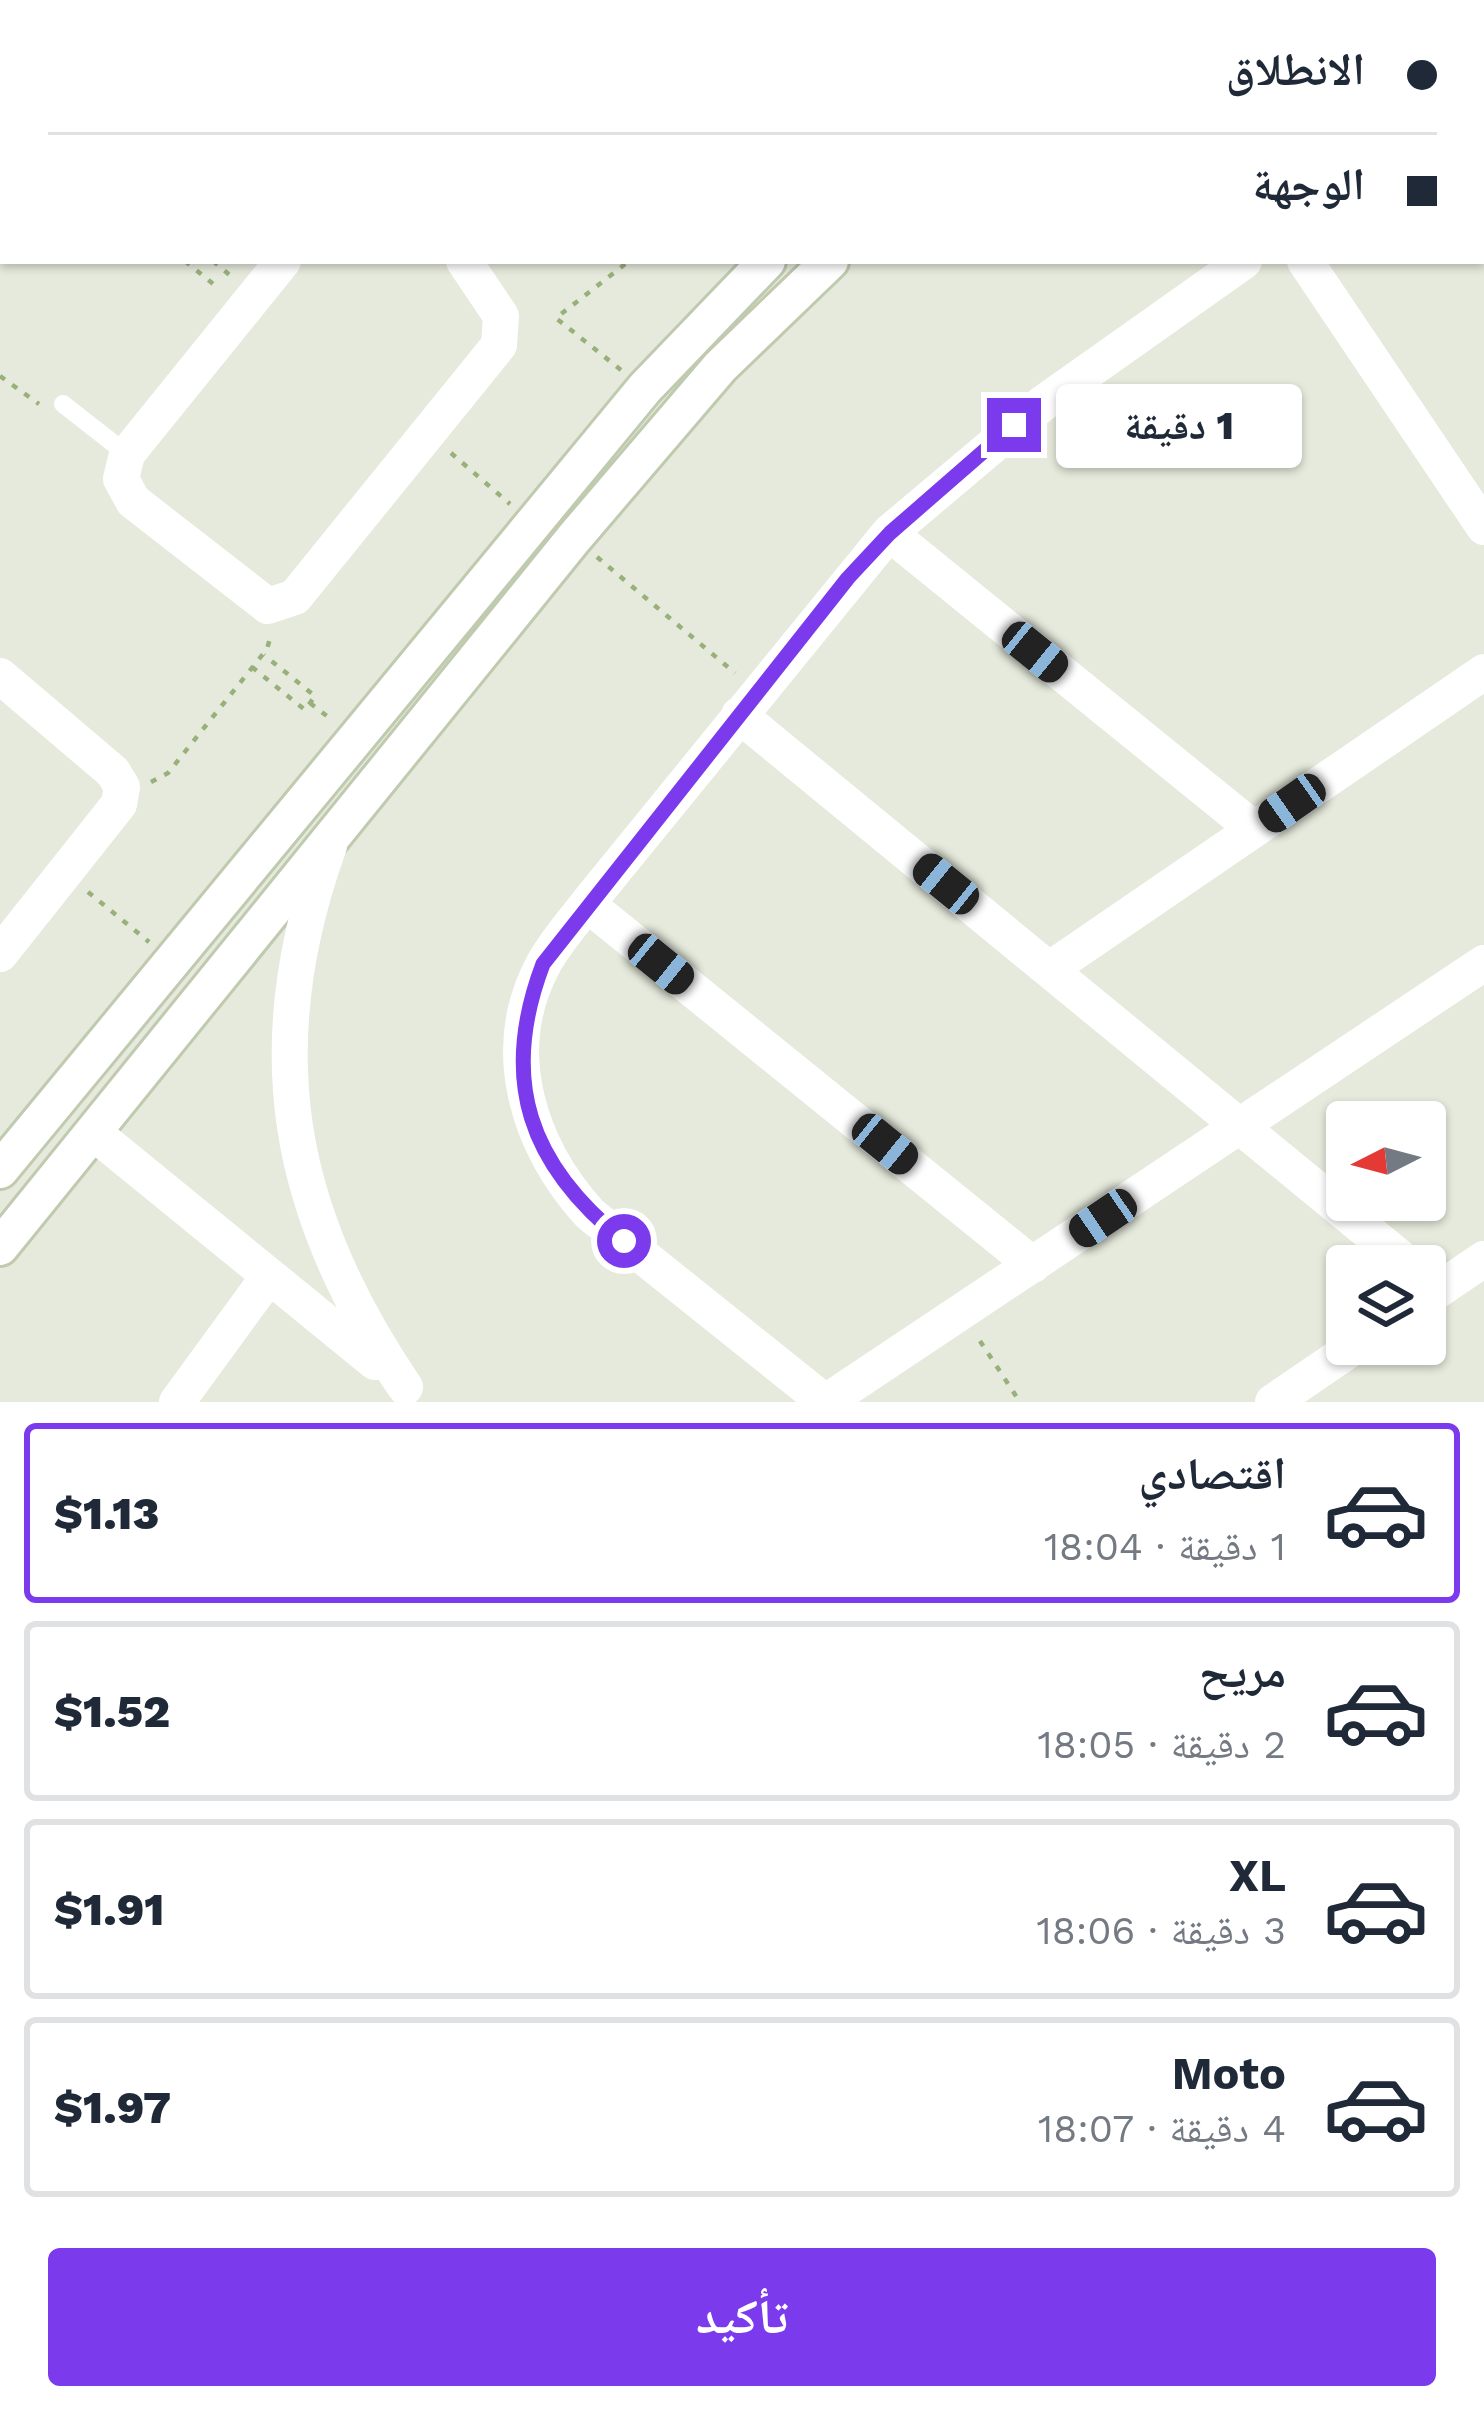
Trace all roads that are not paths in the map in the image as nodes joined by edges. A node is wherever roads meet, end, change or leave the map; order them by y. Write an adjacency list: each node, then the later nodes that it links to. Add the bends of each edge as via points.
1 (282, 264): 10 (street)
2 (466, 264): 10 (street, via 494,302 502,331 491,357 295,597 268,606 133,501 122,479)
3 (827, 264): 9 (street)
4 (1240, 264): 12 (street, via 1042,404)
5 (1308, 264): 11 (street)
6 (749, 268): 7 (street)
7 (640, 394): 9 (street); 24 (street)
8 (64, 404): 10 (lane)
9 (668, 428): 16 (street)
10 (127, 454)
11 (1484, 527)
12 (890, 533): 15 (street); 17 (street)
13 (1484, 672): 17 (street)
14 (0, 676): 19 (street, via 122,787 119,804)
15 (748, 703): 18 (street); 21 (street)
16 (335, 829): 23 (street); 32 (street, via 294,970 293,1118 331,1260 364,1326)
17 (1254, 829): 21 (street)
18 (587, 904): 28 (street); 35 (street, via 543,964 522,1039 522,1078 544,1153 590,1214)
19 (0, 954)
20 (1484, 963): 22 (street)
21 (1050, 969): 22 (street)
22 (1242, 1126): 25 (street); 28 (street)
23 (94, 1133): 26 (street); 29 (street)
24 (0, 1170)
25 (1385, 1245)
26 (0, 1247)
27 (1484, 1258): 30 (street)
28 (1034, 1264): 35 (street)
29 (269, 1276): 32 (street); 34 (street)
30 (1446, 1279)
31 (1329, 1365): 33 (street)
32 (414, 1395)
33 (1283, 1398)
34 (177, 1402)
35 (826, 1402)

